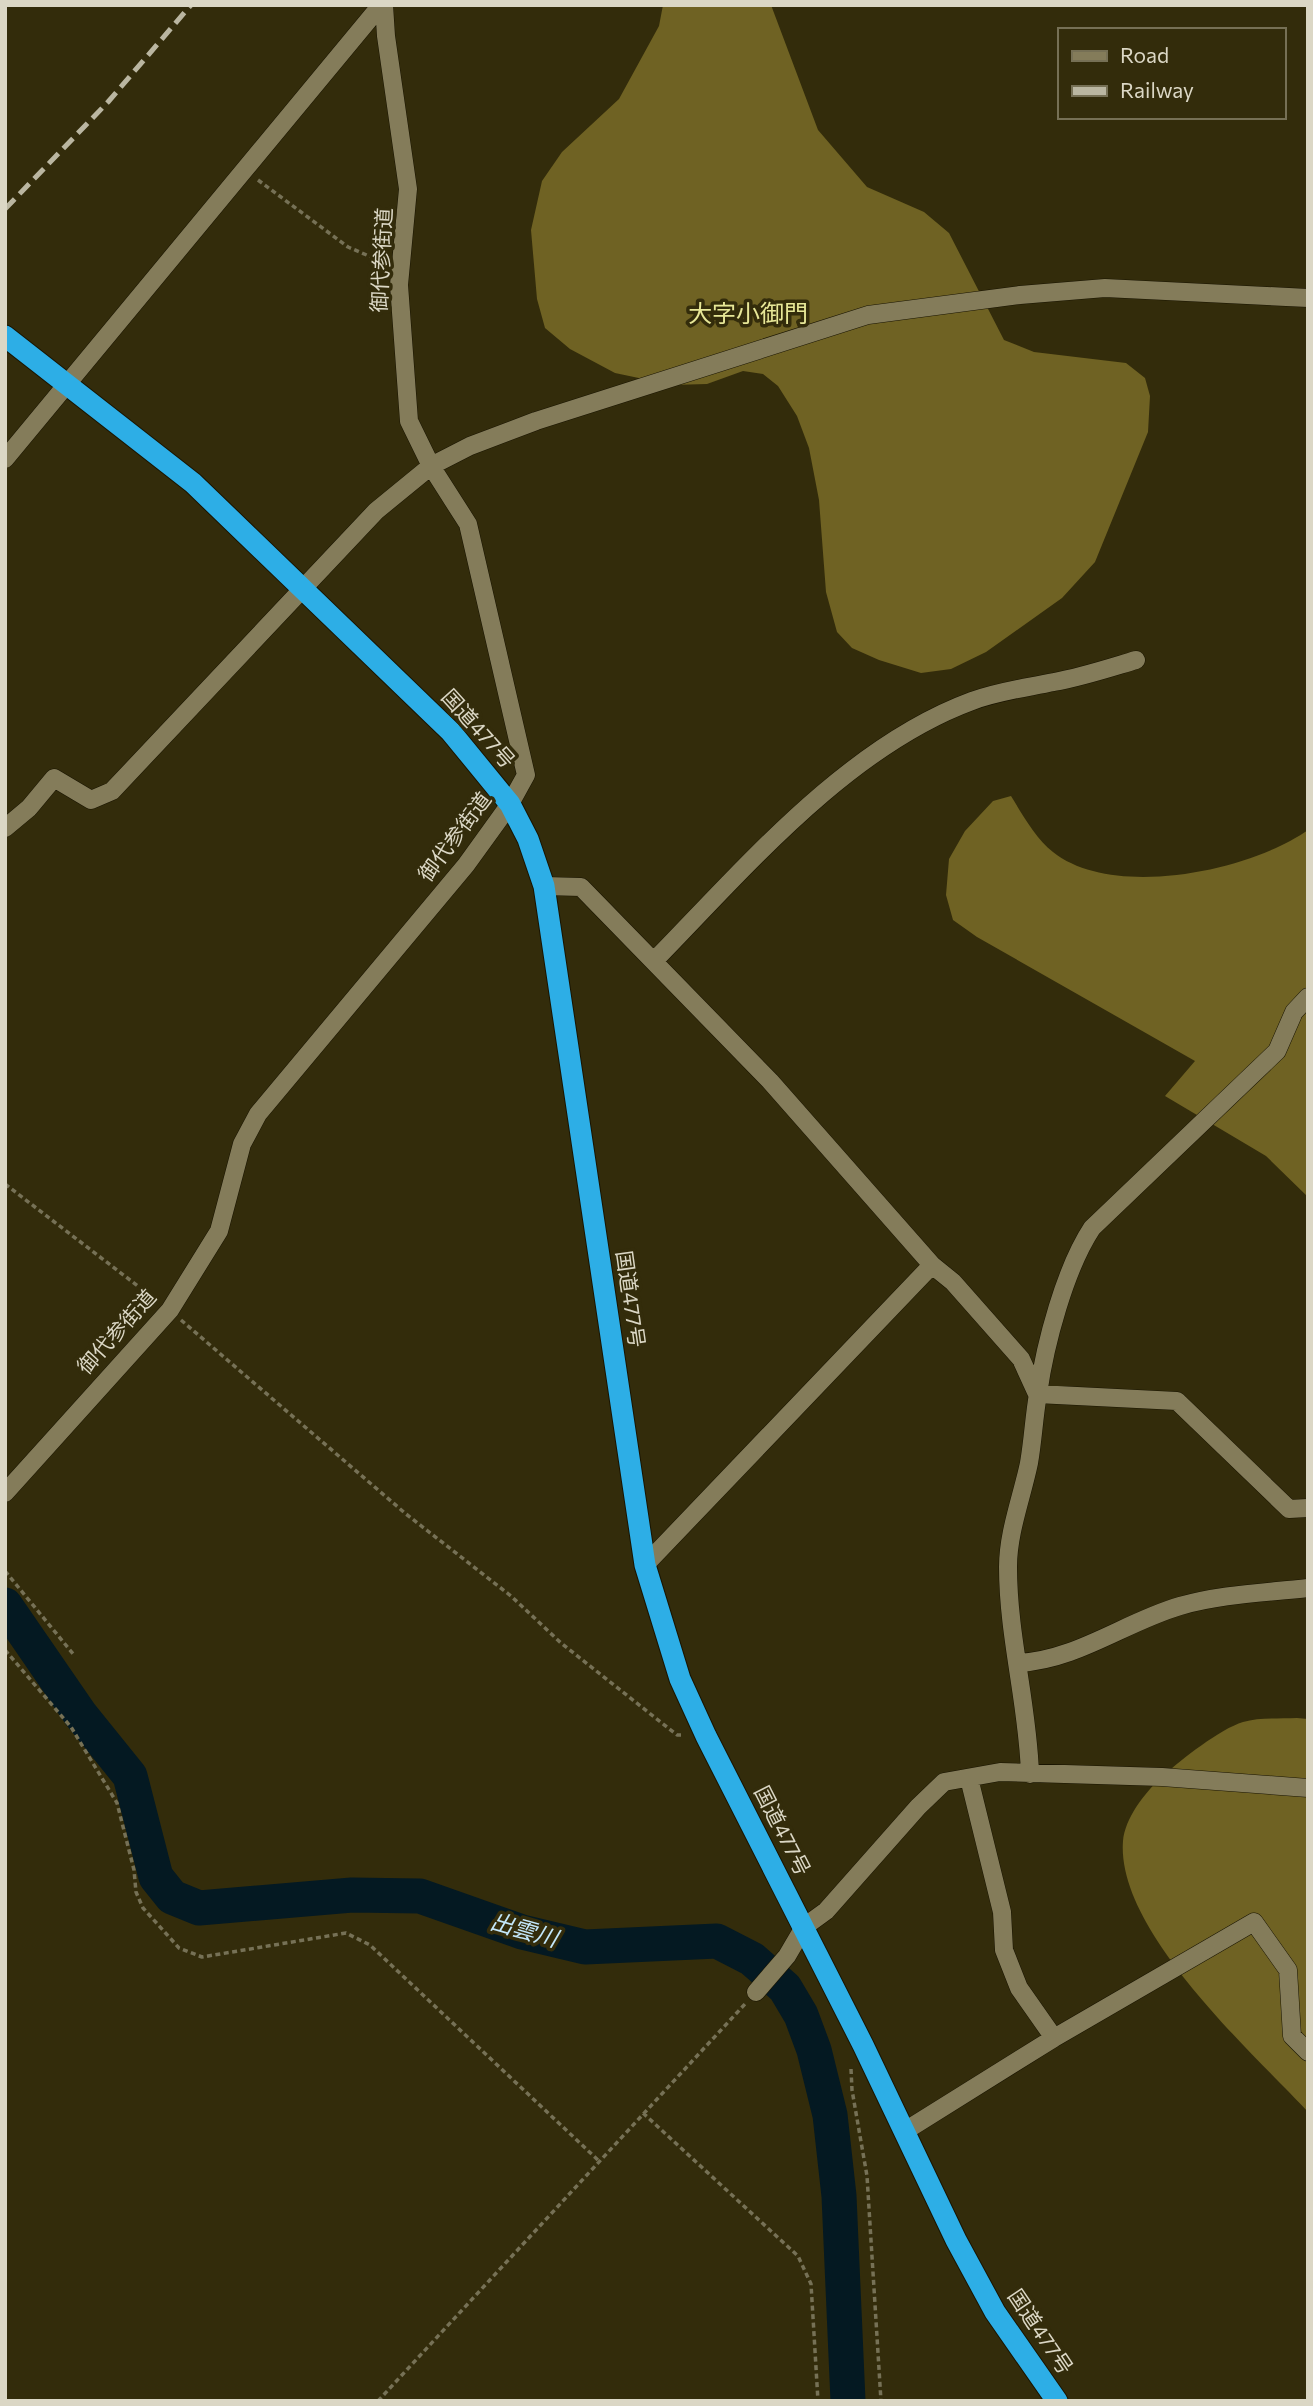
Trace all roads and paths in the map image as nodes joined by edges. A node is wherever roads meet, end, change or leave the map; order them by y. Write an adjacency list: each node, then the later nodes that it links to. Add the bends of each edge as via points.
1 (383, 5): 2 (street); 3 (street, 御代参街道, via 408,189)
2 (246, 170): 3 (path, via 348,247); 6 (street)
3 (401, 270): 8 (street, 御代参街道, via 410,421)
4 (1308, 298): 8 (street, via 1105,288 868,315 536,421)
5 (5, 336): 6 (highway, 国道477号)
6 (69, 383): 7 (street); 9 (highway, 国道477号, via 193,483)
7 (5, 459)
8 (430, 466): 9 (street, via 376,511); 11 (street, 御代参街道, via 468,524 494,626 526,775)
9 (302, 588): 11 (highway, 国道477号, via 452,732); 12 (street, via 112,791 91,800 54,778)
10 (1136, 660): 14 (street, via 1055,682 1007,689 969,702 904,735 811,801)
11 (510, 804): 13 (highway, 国道477号); 18 (street, 御代参街道, via 466,865 258,1115 242,1144 219,1231)
12 (5, 828)
13 (544, 886): 14 (street, via 581,887); 22 (highway, 国道477号)
14 (654, 961): 17 (street, via 770,1081)
15 (1308, 997): 19 (street, via 1294,1012 1277,1051 1092,1228 1079,1248 1061,1299)
16 (5, 1184): 18 (path)
17 (932, 1265): 19 (street, via 953,1282 1021,1359); 22 (street)
18 (170, 1310): 20 (street, 御代参街道); 28 (path, via 561,1643 677,1735)
19 (1037, 1394): 21 (street, via 1177,1401 1289,1509); 27 (street, via 1036,1426 1008,1566)
20 (5, 1493)
21 (1308, 1508)
22 (645, 1565): 28 (highway, 国道477号, via 680,1679)
23 (5, 1570): 26 (path)
24 (1308, 1588): 27 (street, via 1235,1593 1177,1607 1100,1642)
25 (5, 1650): 39 (path, via 71,1727 117,1803 139,1900 179,1948 202,1957 346,1933 370,1945)
26 (74, 1655)
27 (1018, 1663): 29 (street)
28 (706, 1736): 32 (highway, 国道477号)
29 (1030, 1774): 30 (street); 31 (street, via 1162,1777)
30 (969, 1777): 32 (street, via 944,1782 826,1911); 34 (street, via 1002,1912 1004,1950 1019,1988)
31 (1308, 1788)
32 (804, 1927): 33 (street, via 788,1956); 38 (highway, 国道477号)
33 (756, 1992): 37 (path)
34 (1054, 2038): 35 (street, via 1254,1923 1288,1970 1292,2036); 38 (street)
35 (1308, 2052)
36 (856, 2108): 42 (path, via 867,2176)
37 (643, 2113): 39 (path); 41 (path, via 805,2266 811,2284)
38 (905, 2131): 43 (highway, 国道477号, via 995,2312)
39 (599, 2161): 40 (path)
40 (378, 2401)
41 (818, 2401)
42 (881, 2401)
43 (1057, 2401)

